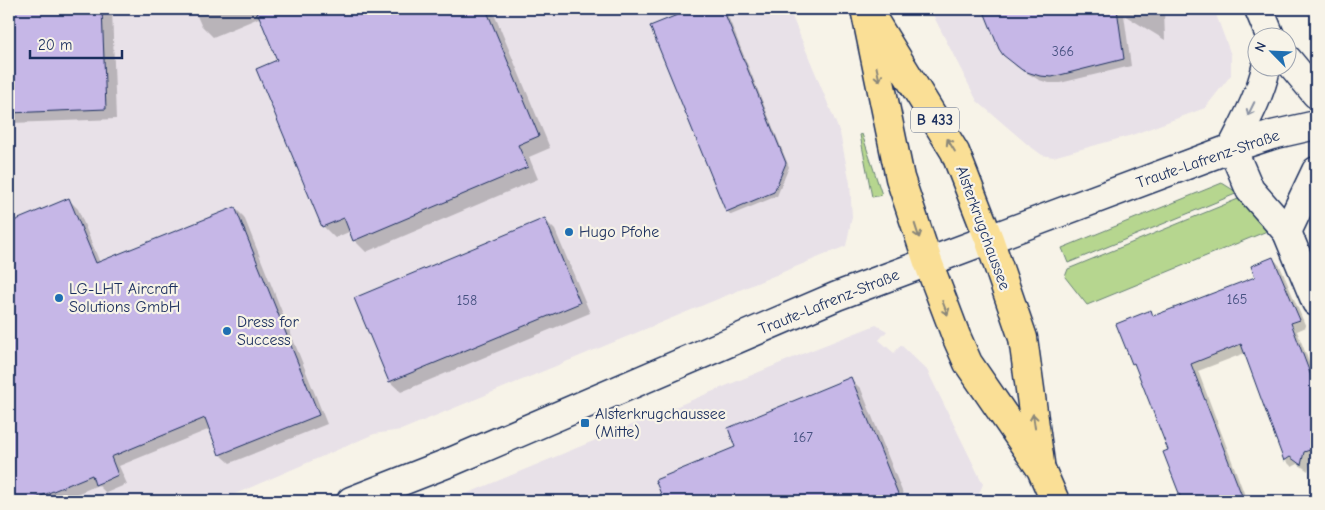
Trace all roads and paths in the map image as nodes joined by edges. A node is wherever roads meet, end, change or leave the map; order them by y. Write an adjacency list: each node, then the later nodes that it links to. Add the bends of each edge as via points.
1 (866, 9): 11 (main road, Alsterkrugchaussee / B 433, one-way to 1, via 955,152); 12 (main road, Alsterkrugchaussee / B 433, one-way to 12, via 900,178)
2 (1259, 9): 3 (street)
3 (1267, 28)
4 (1298, 72): 6 (street)
5 (1263, 78): 8 (street, one-way to 8)
6 (1316, 94)
7 (1316, 125): 8 (street, Traute-Lafrenz-Straße)
8 (1232, 148): 10 (street, via 1250,190); 11 (street, Traute-Lafrenz-Straße)
9 (1316, 171): 10 (street)
10 (1287, 232): 13 (street)
11 (989, 239): 12 (street, Traute-Lafrenz-Straße); 14 (main road, Alsterkrugchaussee / B 433, one-way to 11, via 1023,338)
12 (928, 262): 14 (main road, Alsterkrugchaussee / B 433, one-way to 14, via 968,362); 15 (street, Traute-Lafrenz-Straße, via 837,296 462,457)
13 (1316, 302)
14 (1041, 469): 16 (main road, Alsterkrugchaussee / B 433)
15 (351, 501)
16 (1055, 501)

